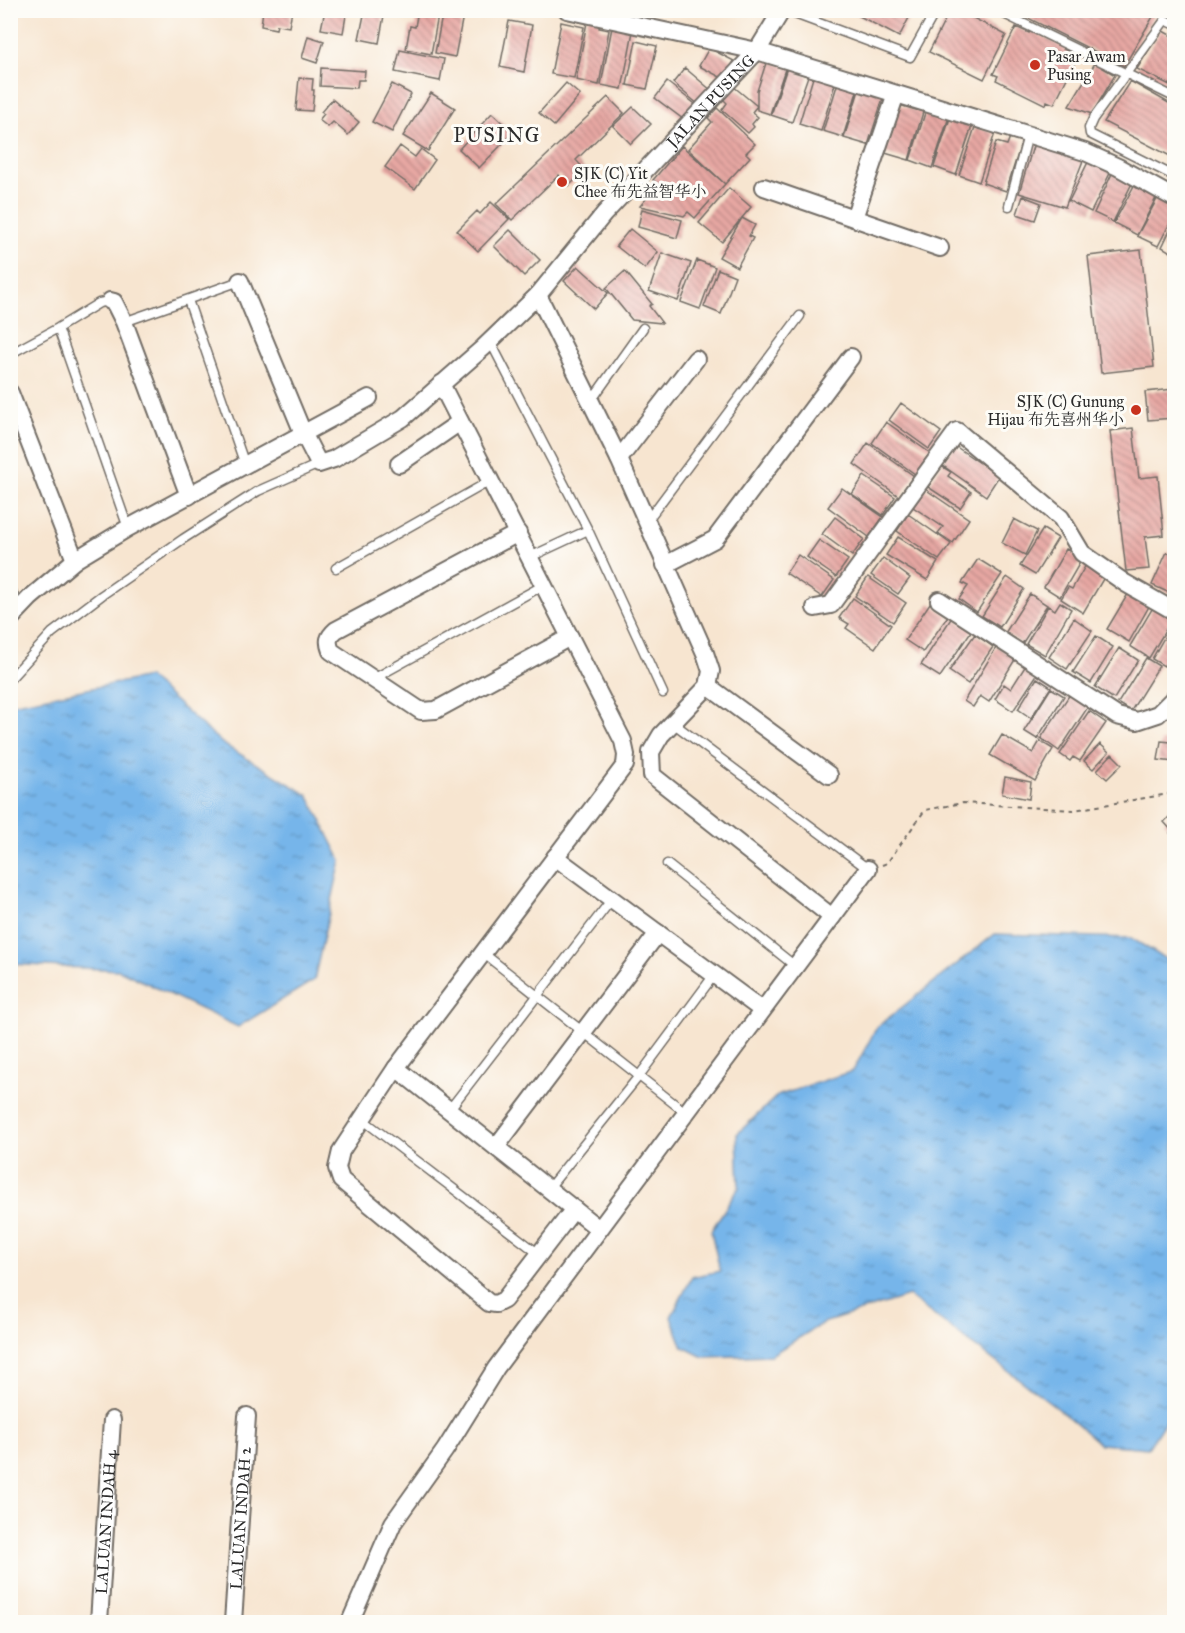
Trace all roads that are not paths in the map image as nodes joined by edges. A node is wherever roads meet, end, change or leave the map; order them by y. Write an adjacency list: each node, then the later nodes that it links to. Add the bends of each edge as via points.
1 (567, 10): 6 (street)
2 (783, 10): 3 (lane, via 911,57); 6 (street, JALAN PUSING)
3 (936, 10)
4 (999, 11): 7 (lane)
5 (1174, 24): 7 (lane, via 1166,20)
6 (758, 51): 8 (street); 18 (street, JALAN PUSING, via 604,214)
7 (1126, 74): 9 (lane); 11 (lane, via 1093,119 1090,134)
8 (896, 94): 10 (street); 15 (street)
9 (1174, 97)
10 (1028, 135): 13 (street, via 1084,152); 14 (lane)
11 (1174, 176)
12 (764, 187): 15 (street)
13 (1174, 198)
14 (1009, 206)
15 (854, 218): 16 (street)
16 (940, 248)
17 (240, 281): 19 (lane); 34 (street)
18 (538, 295): 25 (street, JALAN PUSING); 32 (street)
19 (188, 300): 22 (lane); 38 (lane)
20 (110, 301): 22 (street); 23 (lane, via 99,303)
21 (800, 316): 41 (lane)
22 (124, 322): 40 (street)
23 (58, 328): 26 (lane); 42 (lane)
24 (643, 328): 32 (lane)
25 (490, 341): 29 (street, JALAN PUSING); 43 (lane)
26 (10, 354)
27 (851, 357): 47 (street, via 715,539)
28 (696, 359): 35 (street)
29 (441, 384): 33 (street); 36 (street, JALAN PUSING, via 403,418)
30 (10, 393): 46 (street)
31 (369, 398): 34 (street)
32 (590, 401): 35 (street)
33 (460, 422): 37 (street); 39 (street)
34 (303, 433): 36 (street); 38 (street)
35 (619, 459): 41 (street)
36 (319, 464): 57 (lane, via 258,491 102,595 52,633)
37 (399, 464)
38 (246, 466): 40 (street)
39 (490, 481): 44 (street); 48 (lane)
40 (189, 496): 42 (street)
41 (646, 522): 47 (street)
42 (128, 528): 46 (street)
43 (588, 530): 45 (lane); 59 (lane)
44 (518, 533): 45 (street); 56 (street, via 329,636 331,651)
45 (530, 557): 49 (street)
46 (75, 560): 54 (street)
47 (665, 565): 58 (street, via 705,653 711,671)
48 (336, 568)
49 (544, 585): 55 (street); 56 (lane)
50 (10, 586): 54 (lane)
51 (939, 600): 60 (street, via 1117,716 1137,721 1158,714)
52 (815, 608): 53 (street, via 831,605 957,430 1061,519 1082,553)
53 (1174, 610)
54 (15, 615)
55 (570, 637): 56 (street, via 428,712); 63 (street, via 623,741 626,755 625,765)
56 (373, 679)
57 (10, 680)
58 (708, 686): 61 (street); 62 (street)
59 (663, 693)
60 (1174, 698)
61 (673, 723): 65 (lane); 67 (street, via 651,752 652,775)
62 (829, 775)
63 (555, 857): 66 (street); 69 (street)
64 (667, 864): 70 (lane)
65 (868, 869): 67 (street)
66 (612, 899): 68 (street); 72 (lane)
67 (832, 917): 70 (street)
68 (658, 933): 71 (street); 74 (street)
69 (483, 953): 72 (lane); 75 (street)
70 (795, 966): 73 (street)
71 (714, 975): 73 (street); 76 (lane)
72 (538, 996): 74 (lane); 77 (lane)
73 (762, 1010): 78 (street)
74 (584, 1032): 76 (lane); 80 (street)
75 (396, 1068): 77 (street); 79 (street)
76 (639, 1076): 78 (lane); 81 (lane)
77 (449, 1110): 80 (street)
78 (686, 1113): 83 (street)
79 (362, 1119): 84 (lane); 84 (street, via 341,1150 337,1168 341,1180 489,1303 504,1300)
80 (496, 1147): 81 (street)
81 (548, 1189): 82 (street)
82 (574, 1209): 83 (street); 84 (street)
83 (599, 1229): 89 (street, via 496,1368 393,1523)
84 (538, 1254)
85 (247, 1416): 88 (street, LALUAN INDAH 2)
86 (112, 1420): 87 (street, LALUAN INDAH 4)
87 (99, 1623)
88 (233, 1623)
89 (350, 1623)

